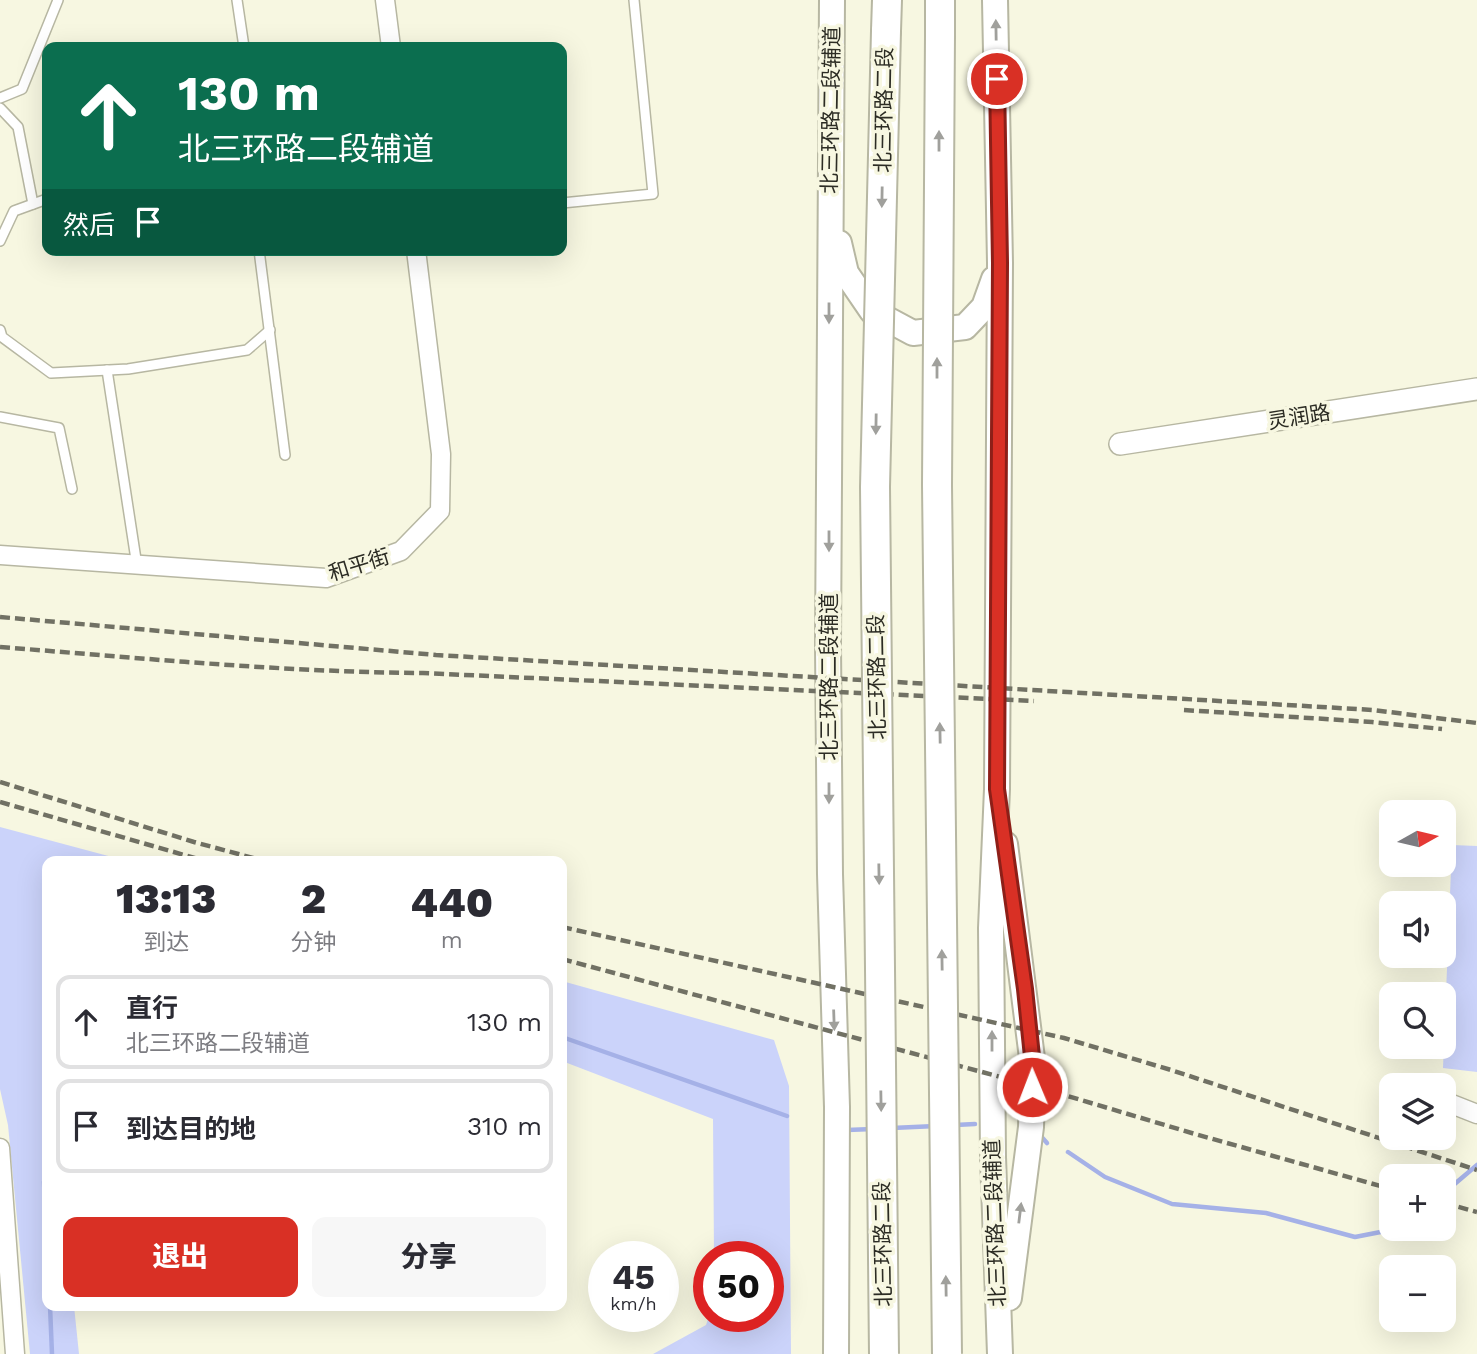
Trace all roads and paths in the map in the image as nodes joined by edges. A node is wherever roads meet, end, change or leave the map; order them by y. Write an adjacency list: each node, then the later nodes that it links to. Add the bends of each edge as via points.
1 (58, 0): 11 (lane, via 22,89)
2 (237, 0): 9 (lane)
3 (386, 0): 10 (street)
4 (634, 0): 14 (lane, via 653,194)
5 (832, 0): 16 (main road, 北三环路二段辅道)
6 (887, 0): 37 (highway, 北三环路二段, one-way to 37, bridge, via 875,487)
7 (940, 0): 38 (highway, one-way to 7, bridge, via 937,485)
8 (995, 0): 20 (main road, 北三环路二段辅道, one-way to 8)
9 (243, 42)
10 (390, 42)
11 (0, 99)
12 (0, 108): 15 (lane, via 18,127)
13 (42, 201): 15 (lane)
14 (567, 203)
15 (33, 204): 17 (lane, via 15,211)
16 (830, 205): 20 (main road, via 846,274 872,311 913,333 965,327 984,307); 36 (main road, 北三环路二段辅道, one-way to 36, via 828,659 837,1107)
17 (0, 242)
18 (260, 256): 22 (lane)
19 (417, 256): 30 (street, 和平街, via 441,454 440,511 401,551 326,578)
20 (1000, 263): 31 (main road, 北三环路二段辅道)
21 (0, 330): 23 (lane, via 2,337 51,373)
22 (270, 330): 23 (lane, via 247,350); 27 (lane)
23 (107, 370): 30 (lane)
24 (1477, 389): 26 (street, 灵润路)
25 (0, 417): 28 (lane, via 59,428)
26 (1120, 444)
27 (285, 455)
28 (72, 489)
29 (0, 555): 30 (street, 和平街)
30 (137, 566)
31 (997, 789): 39 (main road, 北三环路二段辅道, one-way to 31, via 991,942); 39 (main road, one-way to 31, via 1031,1127 1033,1066)
32 (1456, 1106): 33 (street)
33 (1477, 1114)
34 (0, 1147): 35 (street)
35 (15, 1354)
36 (836, 1354)
37 (884, 1354)
38 (947, 1354)
39 (1001, 1354)

